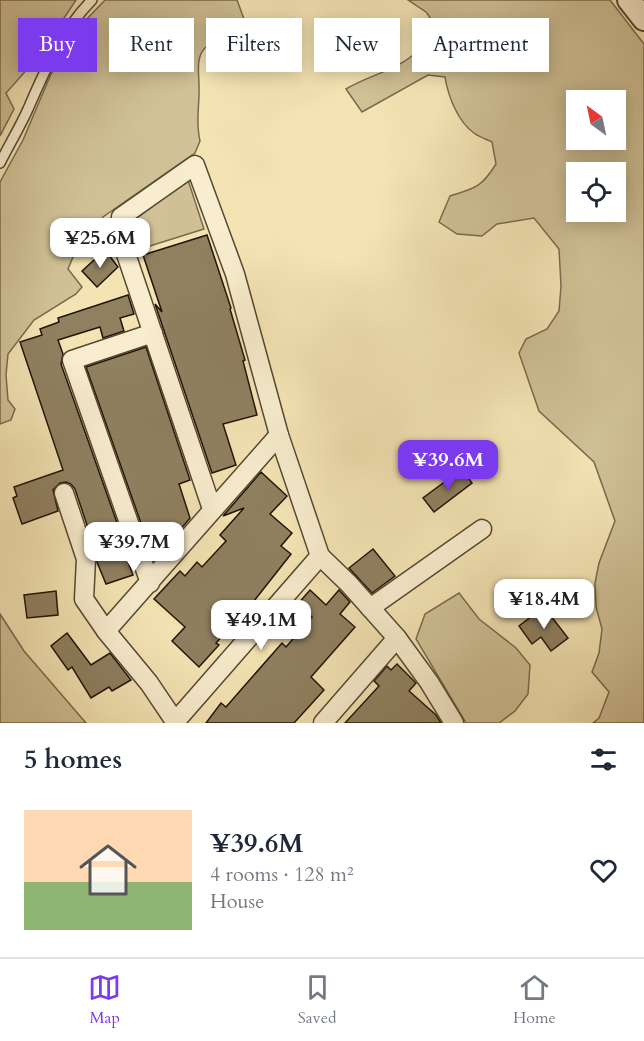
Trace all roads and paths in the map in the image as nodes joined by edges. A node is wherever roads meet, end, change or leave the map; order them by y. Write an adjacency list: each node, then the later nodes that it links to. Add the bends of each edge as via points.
1 (92, 0): 4 (lane, via 78,14 43,71)
2 (629, 0): 3 (street)
3 (644, 19)
4 (0, 163)
5 (153, 333): 6 (street, via 123,245 121,217 195,165 235,274); 8 (street); 11 (street, via 72,360)
6 (279, 435): 8 (street); 10 (street)
7 (64, 493): 13 (street, via 86,559 84,598)
8 (212, 509): 11 (street)
9 (482, 529): 12 (street)
10 (320, 556): 12 (street); 15 (street)
11 (150, 583): 13 (street)
12 (370, 608): 14 (street)
13 (106, 631): 15 (street)
14 (397, 638): 16 (street); 17 (street)
15 (176, 723)
16 (323, 723)
17 (454, 723)

